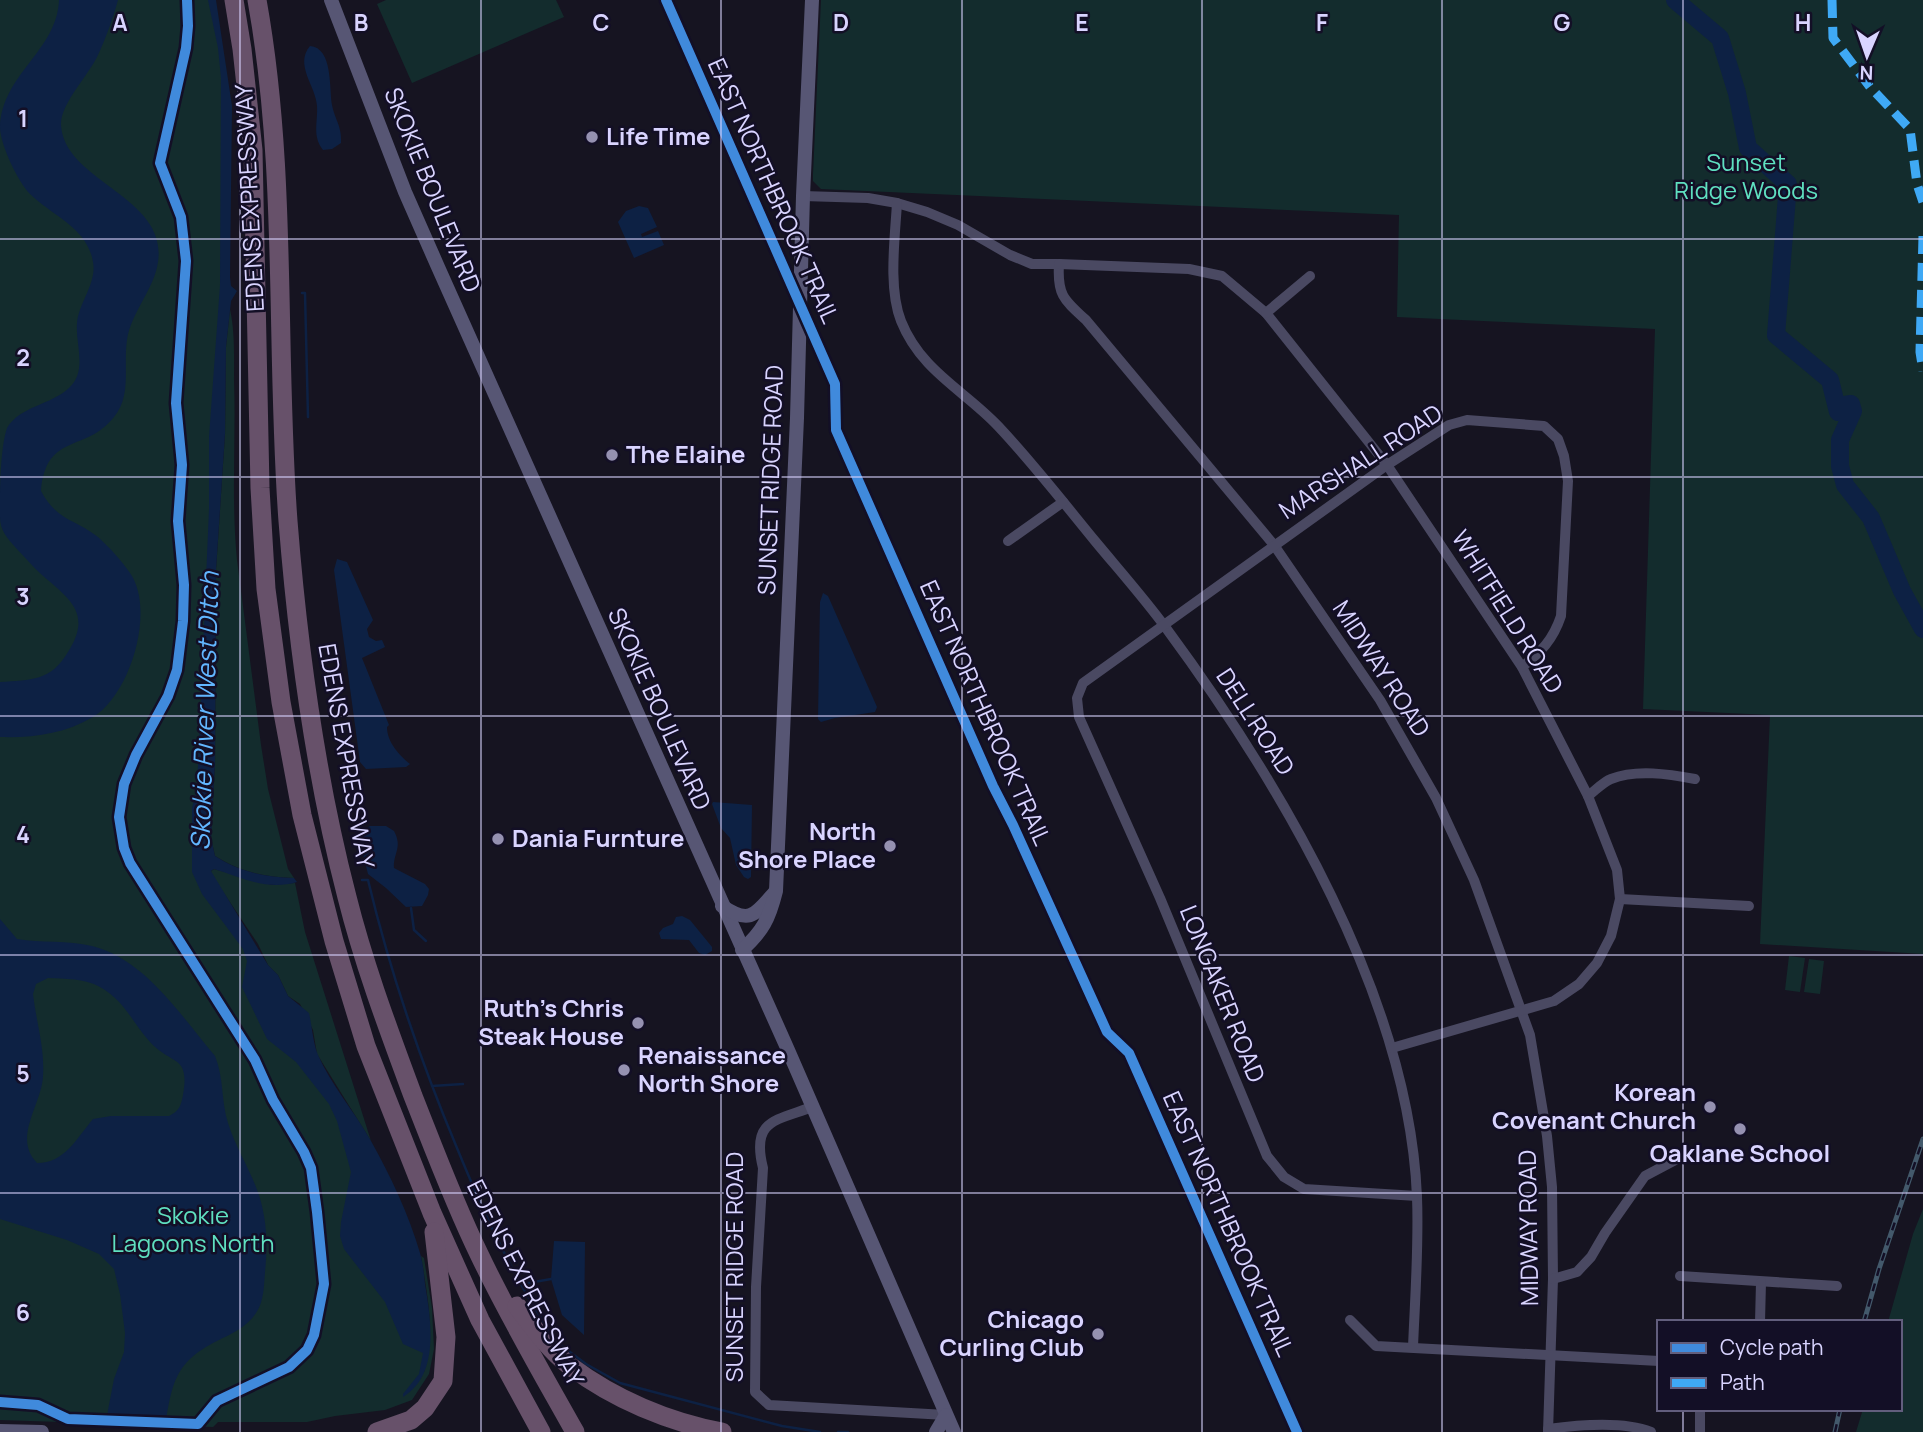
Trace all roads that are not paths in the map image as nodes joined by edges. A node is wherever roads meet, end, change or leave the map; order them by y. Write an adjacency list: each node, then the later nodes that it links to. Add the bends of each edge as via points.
1 (234, 0): 29 (highway, EDENS EXPRESSWAY, via 253,150 260,488 266,589 281,702 302,815 334,941 366,1046)
2 (257, 0): 30 (highway, EDENS EXPRESSWAY, via 280,218 288,520 307,704 347,898 381,1008)
3 (331, 0): 21 (main road, SKOKIE BOULEVARD, via 405,192)
4 (812, 0): 5 (main road, SUNSET RIDGE ROAD)
5 (803, 196): 6 (street); 19 (main road, SUNSET RIDGE ROAD)
6 (897, 203): 7 (street, via 958,225 1032,264); 11 (street, DELL ROAD, via 894,262 901,320 931,369 996,424)
7 (1059, 264): 9 (street, WHITFIELD ROAD, via 1189,269 1222,276); 13 (street, MIDWAY ROAD, via 1058,285 1064,300 1086,320)
8 (1310, 276): 9 (street)
9 (1266, 313): 10 (street, WHITFIELD ROAD)
10 (1387, 465): 13 (street, MARSHALL ROAD); 15 (street, WHITFIELD ROAD); 15 (street, MARSHALL ROAD, via 1449,425 1467,420 1544,426 1558,439 1568,481 1561,616 1544,650)
11 (1063, 502): 12 (street); 14 (street, DELL ROAD)
12 (1008, 541)
13 (1275, 545): 14 (street, MARSHALL ROAD); 24 (street, MIDWAY ROAD, via 1380,699 1436,798 1474,880)
14 (1164, 626): 16 (street, MARSHALL ROAD, via 1083,683); 25 (street, DELL ROAD, via 1230,719 1286,810 1336,906)
15 (1522, 667): 18 (street, WHITFIELD ROAD)
16 (1077, 698): 28 (street, LONGAKER ROAD, via 1079,717 1267,1156 1284,1177 1304,1189)
17 (1695, 779): 18 (street, via 1664,773 1610,779)
18 (1588, 796): 20 (street, WHITFIELD ROAD, via 1617,870)
19 (776, 891): 21 (main road, via 751,915 740,917); 23 (main road, SUNSET RIDGE ROAD, via 759,934)
20 (1619, 899): 22 (street); 24 (street, WHITFIELD ROAD, via 1611,936 1579,984 1554,1001)
21 (722, 906): 23 (main road, SKOKIE BOULEVARD)
22 (1749, 906)
23 (741, 950): 26 (main road, SKOKIE BOULEVARD)
24 (1522, 1011): 25 (street, WHITFIELD ROAD); 32 (street, MIDWAY ROAD, via 1547,1136)
25 (1392, 1048): 28 (street, DELL ROAD)
26 (812, 1107): 41 (main road, SKOKIE BOULEVARD); 41 (street, SUNSET RIDGE ROAD, via 770,1122 759,1138 755,1392 769,1405)
27 (1679, 1158): 32 (street, via 1645,1176 1577,1272)
28 (1417, 1196): 37 (street, DELL ROAD)
29 (432, 1213): 45 (highway, via 446,1337 443,1381 411,1420); 46 (highway, EDENS EXPRESSWAY, via 480,1320)
30 (479, 1254): 47 (highway, EDENS EXPRESSWAY); 48 (highway, via 538,1333 570,1365 626,1400 688,1426)
31 (1680, 1276): 33 (street)
32 (1553, 1279): 38 (street, MIDWAY ROAD)
33 (1761, 1282): 34 (street); 36 (street)
34 (1837, 1286)
35 (1350, 1320): 37 (street, via 1376,1346)
36 (1760, 1320)
37 (1413, 1348): 38 (street)
38 (1551, 1354): 39 (street); 43 (street, MIDWAY ROAD)
39 (1657, 1361)
40 (1700, 1411): 52 (street)
41 (946, 1415): 49 (main road); 50 (main road, SKOKIE BOULEVARD)
42 (0, 1431): 44 (main road)
43 (1548, 1431): 51 (street, via 1573,1425)
44 (42, 1432)
45 (377, 1432)
46 (541, 1432)
47 (575, 1432)
48 (722, 1432)
49 (936, 1432)
50 (954, 1432)
51 (1651, 1432)
52 (1700, 1432)

